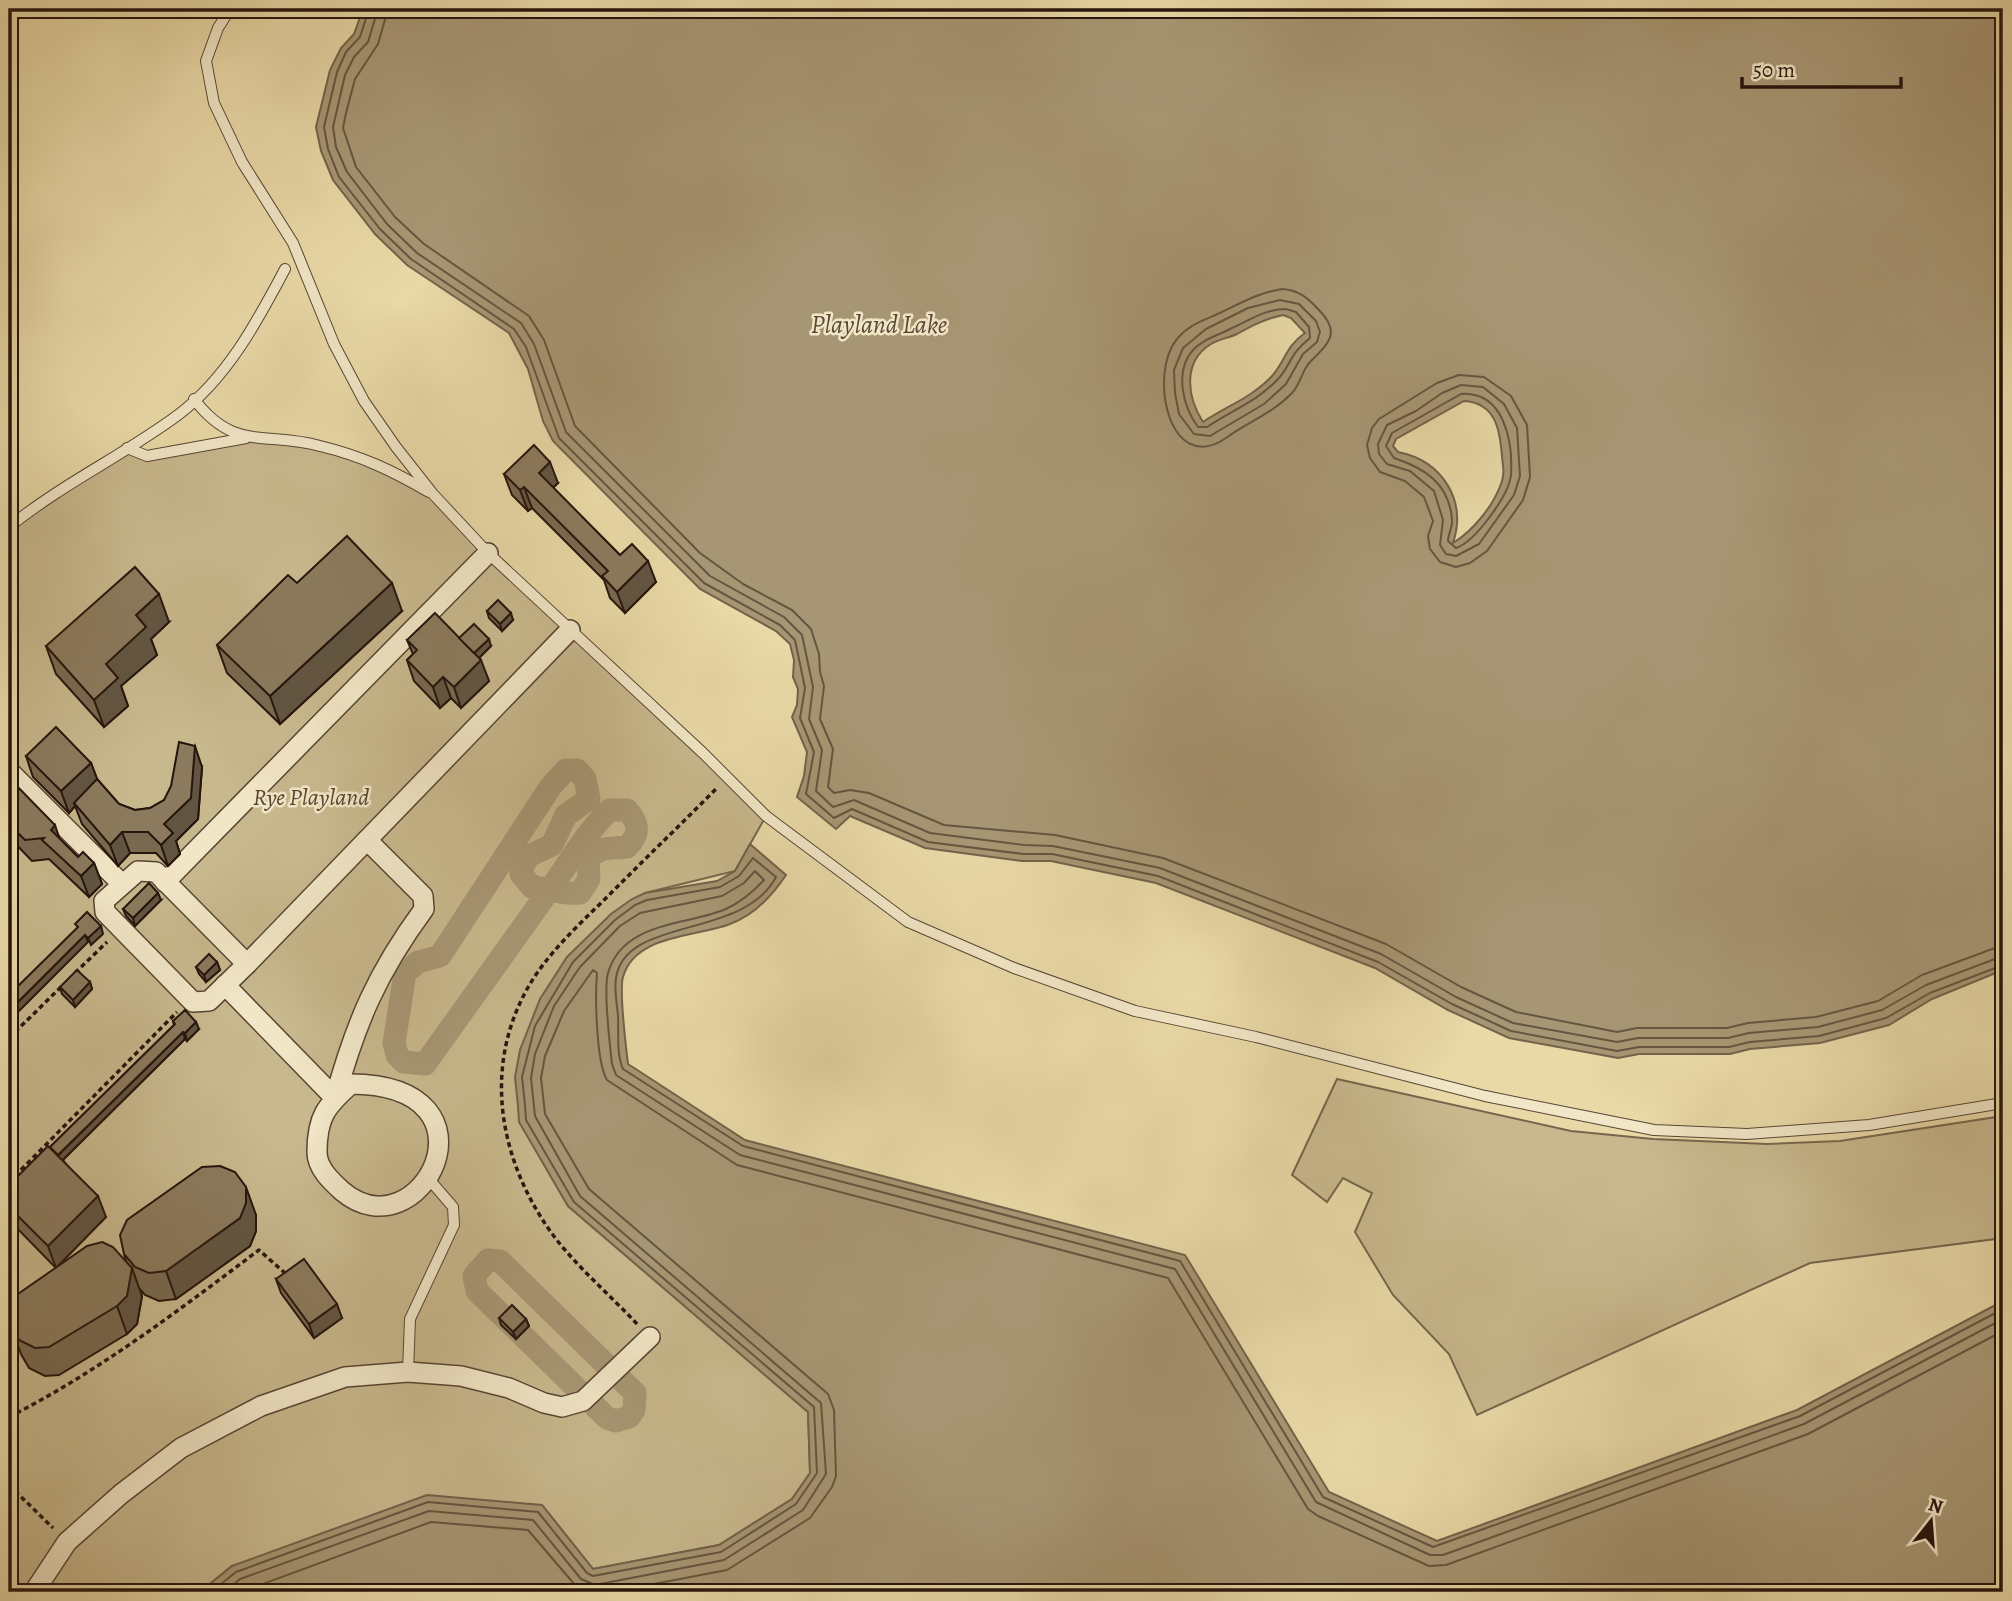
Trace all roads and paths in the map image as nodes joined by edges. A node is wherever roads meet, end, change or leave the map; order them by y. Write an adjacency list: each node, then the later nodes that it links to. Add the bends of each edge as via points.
1 (230, 9): 6 (lane, via 206,61 214,103 242,162 293,243 334,344 364,401)
2 (285, 269): 3 (lane, via 256,324 220,374)
3 (194, 399): 4 (lane, via 209,419 225,430); 5 (lane)
4 (252, 437): 5 (lane, via 147,456); 6 (lane, via 318,445 381,464)
5 (127, 448): 7 (lane, via 45,498)
6 (433, 494): 8 (lane)
7 (9, 527)
8 (488, 553): 9 (lane); 13 (street)
9 (570, 630): 11 (lane); 12 (street)
10 (9, 771): 14 (street)
11 (727, 778): 23 (lane, via 766,816 908,922 1014,968 1135,1011 1485,1096 1654,1130 1747,1134 1869,1125); 29 (path, via 560,944 526,991 504,1046 500,1105 511,1160 530,1199 554,1237)
12 (367, 840): 16 (street); 22 (street, via 423,896 424,909 369,995)
13 (165, 882): 14 (street, via 156,872 138,871); 16 (street)
14 (122, 884): 15 (street, via 104,901 105,912)
15 (121, 928): 17 (path); 20 (street)
16 (247, 964): 19 (street)
17 (74, 974)
18 (65, 983): 21 (path)
19 (225, 985): 20 (street, via 209,1001); 22 (street)
20 (190, 999): 25 (path)
21 (9, 1038)
22 (335, 1098): 26 (street, via 351,1084 382,1084 411,1096 433,1118 441,1145); 26 (street, via 328,1103 317,1130 317,1158 330,1180 349,1197 381,1206 413,1196)
23 (2003, 1103)
24 (9, 1167): 25 (path)
25 (16, 1174): 27 (path)
26 (428, 1178): 30 (lane, via 453,1207 454,1225 410,1319)
27 (9, 1182)
28 (295, 1283): 31 (path, via 259,1250 113,1354)
29 (650, 1337): 30 (street, via 583,1401 562,1407 461,1376)
30 (408, 1372): 33 (street, via 345,1377 261,1406 181,1448)
31 (9, 1417)
32 (9, 1485): 33 (path)
33 (66, 1542): 34 (street)
34 (34, 1592)

